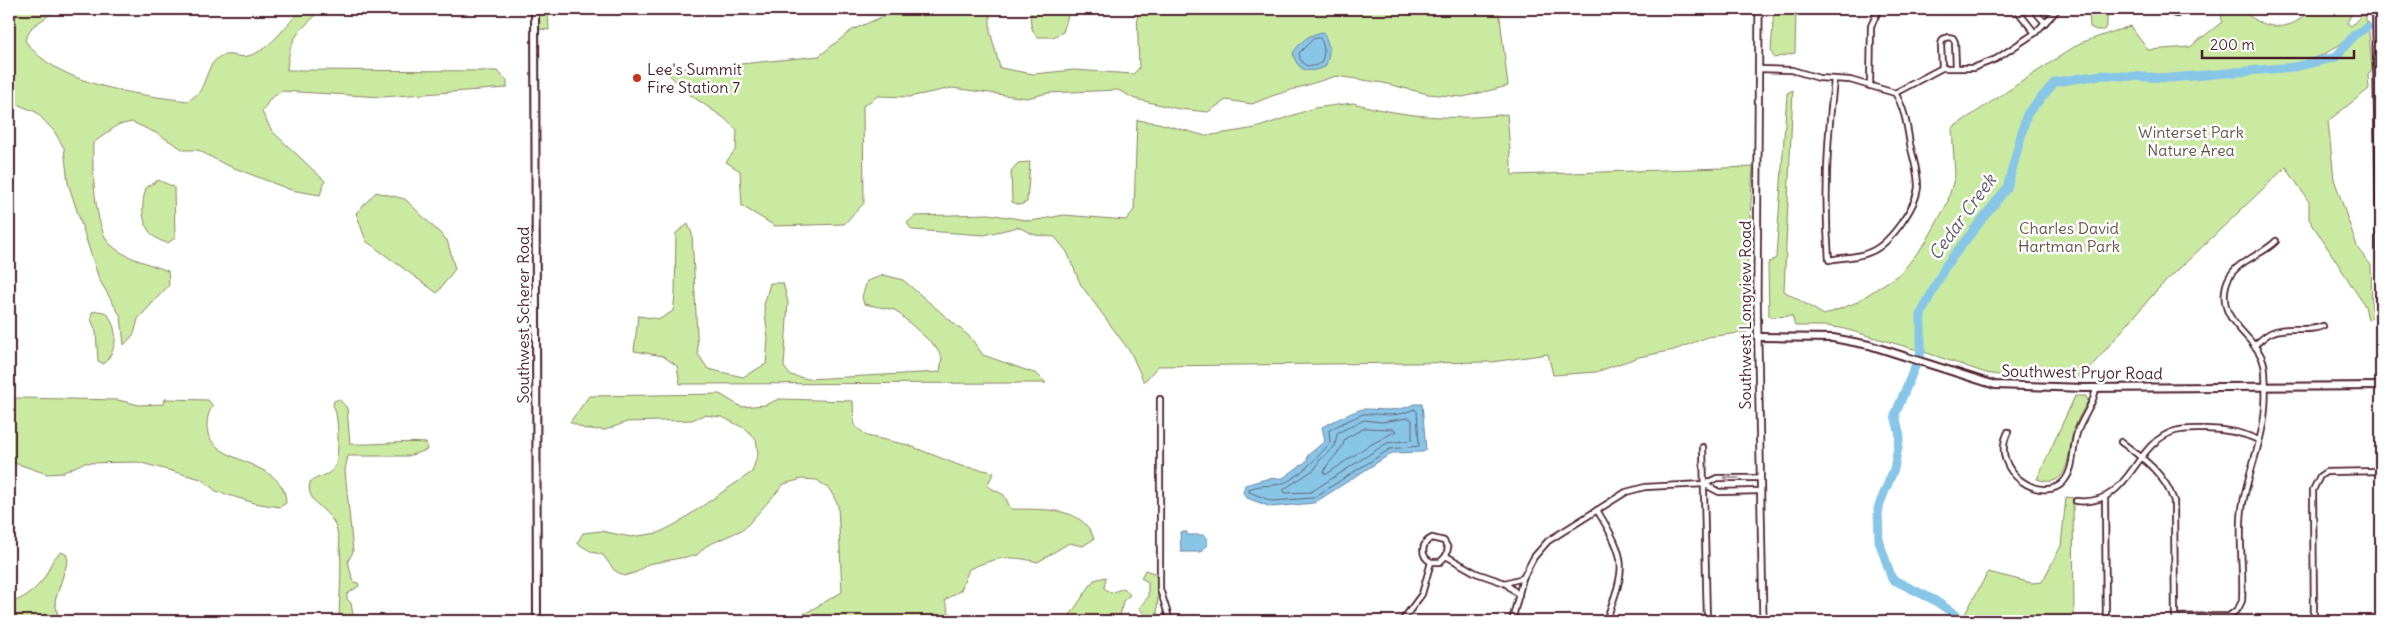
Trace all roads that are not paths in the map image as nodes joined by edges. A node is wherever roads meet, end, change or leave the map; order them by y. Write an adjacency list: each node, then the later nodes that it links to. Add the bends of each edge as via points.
1 (535, 9): 47 (main road, Southwest Scherer Road)
2 (1759, 9): 14 (street, Southwest Longview Road)
3 (1879, 9): 16 (street, via 1871,26)
4 (2016, 9): 11 (street)
5 (2033, 9): 10 (street)
6 (2058, 9): 10 (street)
7 (2169, 9): 8 (street, via 2177,14)
8 (2182, 9)
9 (2376, 9): 19 (main road)
10 (2045, 23): 11 (street)
11 (2034, 32): 12 (street, via 1996,59 1973,68)
12 (1956, 67): 13 (street); 13 (street, via 1955,42 1948,37 1941,44)
13 (1942, 68): 17 (street)
14 (1759, 69): 15 (street, via 1792,70); 23 (street, Southwest Longview Road)
15 (1834, 80): 16 (street, via 1850,80); 17 (street, via 1826,193 1829,260 1869,253 1882,246 1914,201 1918,187 1916,170 1902,106)
16 (1870, 86): 17 (street)
17 (1895, 93)
18 (2276, 241): 24 (street, via 2237,268 2226,285 2229,318)
19 (2381, 248): 20 (main road)
20 (2381, 256): 21 (main road)
21 (2381, 270)
22 (2323, 326): 24 (street, via 2312,330 2272,332)
23 (1758, 337): 26 (main road, Southwest Pryor Road, via 1833,338 1869,345 1995,385); 35 (street, Southwest Longview Road)
24 (2254, 346): 27 (street, via 2264,364)
25 (2381, 386): 27 (main road, Southwest Pryor Road)
26 (2096, 388): 27 (main road, Southwest Pryor Road); 29 (street, via 2076,435 2069,474 2058,486 2043,488 2022,482 2014,475 2003,455)
27 (2265, 388): 30 (street, via 2264,422)
28 (1160, 400): 48 (street, via 1160,589)
29 (2008, 432)
30 (2259, 440): 33 (street, via 2231,430 2175,431 2159,440); 46 (street, via 2249,470 2242,511 2242,590 2238,609 2229,616)
31 (2121, 442): 33 (street)
32 (1703, 447): 36 (street)
33 (2142, 458): 38 (street, via 2116,491); 46 (street, via 2168,485 2174,501)
34 (2381, 471): 55 (street, via 2326,472 2320,476 2313,490)
35 (1760, 478): 36 (street, one-way to 36, via 1716,478); 37 (street, Southwest Longview Road)
36 (1704, 484): 37 (street, via 1719,492); 40 (street, via 1645,487 1626,492); 52 (street)
37 (1760, 491): 53 (street, Southwest Longview Road)
38 (2105, 498): 39 (street); 54 (street)
39 (2076, 501)
40 (1597, 510): 43 (street, via 1548,541 1534,556); 51 (street, via 1612,534 1622,568 1620,584)
41 (1446, 556): 42 (street, via 1440,562); 42 (street, via 1448,548 1444,541 1432,538 1426,542 1423,554); 44 (street, via 1476,573)
42 (1431, 562): 49 (street, via 1422,594)
43 (1523, 578): 44 (street); 45 (street)
44 (1505, 583): 45 (street)
45 (1519, 595): 50 (street)
46 (2175, 619)
47 (537, 621)
48 (1170, 621)
49 (1402, 621)
50 (1512, 621)
51 (1606, 621)
52 (1707, 621)
53 (1762, 621)
54 (2106, 621)
55 (2314, 621)

